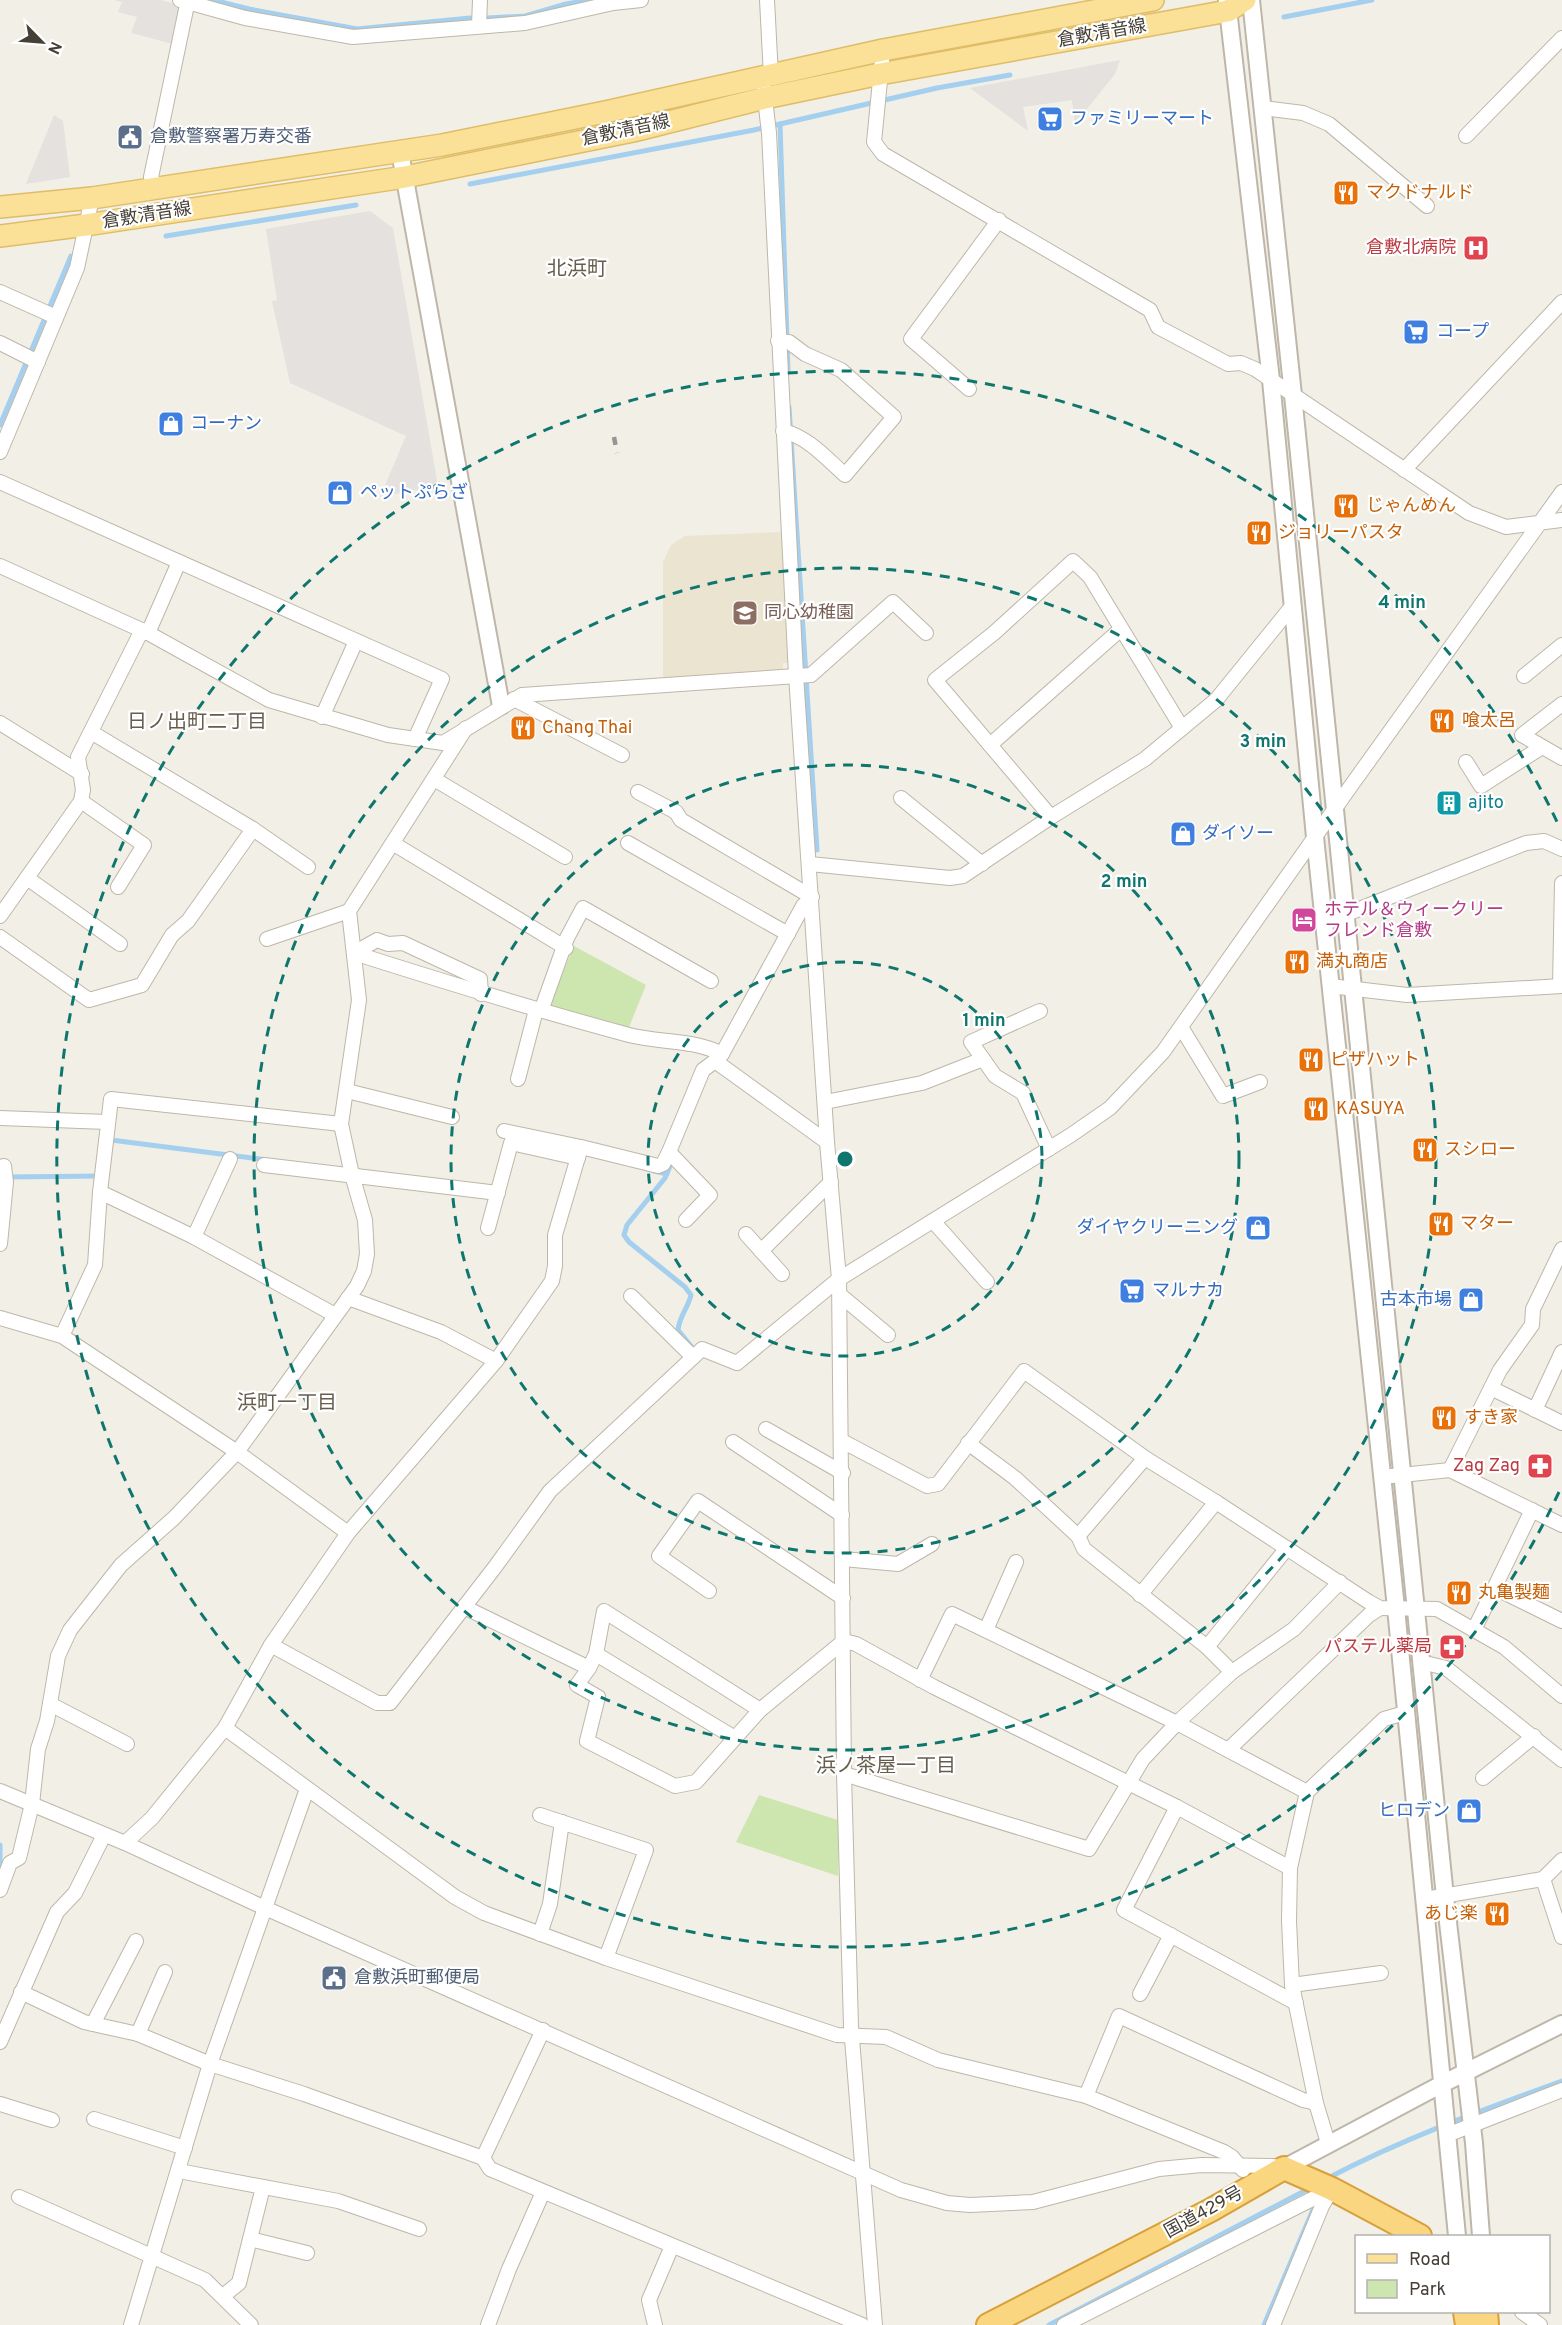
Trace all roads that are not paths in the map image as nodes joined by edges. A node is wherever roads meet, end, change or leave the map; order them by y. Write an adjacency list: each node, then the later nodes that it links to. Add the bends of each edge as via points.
1 (480, 0): 8 (street)
2 (640, 0): 8 (street, via 525,23)
3 (767, 0): 11 (street)
4 (1153, 0): 10 (main road, 倉敷清音線)
5 (1251, 0): 13 (street)
6 (185, 1): 8 (street, via 245,18 353,37); 17 (street, via 151,177)
7 (1233, 4): 12 (main road, 倉敷清音線); 30 (street)
8 (478, 26)
9 (1562, 38): 14 (street)
10 (882, 50): 11 (main road, 倉敷清音線); 12 (street)
11 (766, 84): 12 (main road, 倉敷清音線); 15 (main road, 倉敷清音線); 16 (main road, 倉敷清音線, via 633,131); 27 (street)
12 (879, 84): 21 (street, via 874,142 883,154)
13 (1263, 108): 19 (street, via 1304,112 1329,123); 32 (street)
14 (1466, 136)
15 (400, 152): 16 (street); 17 (main road, 倉敷清音線)
16 (405, 177): 22 (main road, 倉敷清音線); 50 (street)
17 (156, 188): 18 (main road, 倉敷清音線)
18 (92, 198): 20 (main road, 倉敷清音線); 22 (street)
19 (1427, 206)
20 (0, 207)
21 (999, 220): 30 (street, via 1150,310 1158,327 1228,364 1248,365); 31 (street, via 911,339)
22 (86, 225): 23 (main road, 倉敷清音線); 26 (street, via 77,268)
23 (0, 236)
24 (0, 292): 26 (street)
25 (1562, 302): 35 (street)
26 (50, 314): 29 (street)
27 (784, 341): 33 (street); 33 (street, via 841,370 894,417 845,475 808,442)
28 (0, 343): 29 (street)
29 (31, 359): 34 (street)
30 (1270, 380): 32 (street); 42 (street)
31 (969, 389)
32 (1293, 395): 35 (street); 68 (street)
33 (788, 432): 48 (street)
34 (0, 451)
35 (1404, 470): 39 (street, via 1469,513 1506,527)
36 (0, 482): 40 (street)
37 (1562, 492): 39 (street)
38 (1562, 520): 39 (street)
39 (1538, 524): 68 (street)
40 (179, 562): 44 (street); 46 (street)
41 (0, 566): 44 (street)
42 (1293, 605): 55 (street, via 1216,700); 71 (street)
43 (1121, 629): 55 (street); 58 (street); 58 (street, via 1090,577 1073,561 935,680)
44 (145, 631): 52 (street, via 269,700); 56 (street)
45 (926, 633): 48 (street, via 893,602 811,675)
46 (356, 641): 52 (street); 57 (street, via 442,679)
47 (1562, 645): 49 (street)
48 (802, 675): 50 (street, via 564,690 522,694); 76 (street)
49 (1524, 676)
50 (507, 702): 54 (street); 60 (street)
51 (1562, 704): 59 (street, via 1522,735)
52 (322, 717): 57 (street)
53 (0, 723): 63 (street)
54 (466, 728): 57 (street, via 443,743); 64 (street)
55 (1182, 728): 69 (street, via 1145,759)
56 (91, 732): 63 (street, via 78,757); 70 (street)
57 (415, 739)
58 (990, 745): 69 (street)
59 (1542, 747): 61 (street); 62 (street, via 1481,786)
60 (622, 755)
61 (1562, 758)
62 (1466, 762)
63 (82, 774): 67 (street)
64 (434, 779): 73 (street); 75 (street)
65 (638, 792): 82 (street)
66 (901, 798): 77 (street)
67 (81, 801): 79 (street); 81 (street, via 144,845)
68 (1334, 810): 71 (street); 84 (street)
69 (1051, 817): 77 (street)
70 (253, 829): 78 (street); 88 (street, via 188,921 172,935 142,985 89,1000)
71 (1314, 837): 86 (street); 100 (street)
72 (628, 843): 87 (street)
73 (394, 844): 83 (street); 91 (street)
74 (1562, 849): 84 (street, via 1544,841 1526,843)
75 (565, 856)
76 (810, 864): 77 (street, via 950,878 963,876); 82 (street)
77 (982, 864)
78 (308, 867)
79 (27, 878): 85 (street); 90 (street)
80 (1562, 883): 95 (street)
81 (118, 887)
82 (812, 897): 87 (street); 106 (street)
83 (349, 911): 89 (street); 92 (street)
84 (1346, 915): 86 (street); 96 (street)
85 (0, 916)
86 (1324, 923): 94 (street)
87 (785, 932): 101 (street)
88 (0, 937)
89 (267, 939)
90 (120, 944)
91 (566, 948): 93 (street, via 583,908); 98 (street)
92 (354, 953): 97 (street); 97 (street, via 377,940 403,943 480,979); 105 (street, via 358,1009)
93 (711, 981)
94 (1330, 986): 96 (street); 156 (street)
95 (1561, 986): 96 (street, via 1407,995)
96 (1353, 990): 155 (street)
97 (481, 994): 98 (street)
98 (538, 1011): 101 (street, via 634,1036 709,1047); 103 (street)
99 (1040, 1011): 102 (street, via 971,1042)
100 (1181, 1027): 104 (street, via 1223,1096); 113 (street, via 1110,1108)
101 (719, 1057): 112 (street); 115 (street, via 704,1070)
102 (983, 1059): 106 (street, via 922,1083); 113 (street, via 995,1076 1023,1093)
103 (518, 1079)
104 (1260, 1082)
105 (347, 1091): 107 (street); 110 (street)
106 (825, 1102): 112 (street)
107 (452, 1117)
108 (0, 1118): 109 (street)
109 (107, 1122): 110 (street, via 111,1099); 120 (street)
110 (341, 1124): 118 (street)
111 (504, 1131): 114 (street)
112 (827, 1142): 121 (street)
113 (1049, 1149): 124 (street)
114 (579, 1153): 115 (street, via 658,1166); 122 (street, via 511,1143); 143 (street, via 555,1235 552,1281)
115 (673, 1156): 123 (street, via 710,1195)
116 (230, 1159): 127 (street)
117 (264, 1165): 118 (street)
118 (352, 1172): 122 (street); 136 (street, via 365,1220 368,1254 364,1271)
119 (4, 1173): 128 (street)
120 (101, 1182): 127 (street); 140 (street, via 95,1265)
121 (831, 1182): 130 (street); 132 (street)
122 (498, 1193): 125 (street)
123 (686, 1220)
124 (933, 1221): 132 (street); 133 (street)
125 (488, 1228)
126 (746, 1234): 130 (street)
127 (194, 1237): 137 (street)
128 (0, 1244)
129 (1562, 1249): 144 (street, via 1533,1309 1532,1324)
130 (761, 1251): 131 (street)
131 (783, 1274)
132 (839, 1279): 134 (street); 142 (street, via 737,1363 702,1349)
133 (987, 1282)
134 (840, 1295): 139 (street); 148 (street)
135 (631, 1296): 142 (street)
136 (348, 1298): 137 (street); 143 (street, via 441,1332)
137 (335, 1315): 151 (street)
138 (0, 1318): 140 (street)
139 (888, 1335)
140 (62, 1336): 151 (street)
141 (1562, 1352): 145 (street)
142 (693, 1357): 172 (street, via 550,1491)
143 (496, 1361): 161 (street)
144 (1491, 1388): 145 (street); 153 (street)
145 (1535, 1410): 146 (street)
146 (1562, 1423)
147 (766, 1429): 154 (street)
148 (842, 1441): 150 (street, via 927,1486 938,1484); 154 (street)
149 (733, 1442): 159 (street)
150 (968, 1443): 152 (street, via 1024,1371); 162 (street, via 1015,1478)
151 (237, 1452): 161 (street); 187 (street, via 182,1510 121,1565 89,1603 58,1656)
152 (1145, 1458): 157 (street); 162 (street)
153 (1450, 1470): 155 (street); 158 (street)
154 (843, 1473): 159 (street)
155 (1402, 1474): 156 (street); 174 (street)
156 (1382, 1477): 173 (street)
157 (1216, 1502): 164 (street); 170 (street)
158 (1532, 1510): 160 (street); 168 (street)
159 (842, 1515): 165 (street)
160 (1562, 1525)
161 (348, 1533): 179 (street)
162 (1078, 1536): 170 (street, via 1084,1549)
163 (932, 1544): 165 (street, via 898,1564)
164 (1287, 1548): 167 (street); 180 (street)
165 (843, 1559): 171 (street)
166 (1016, 1562): 176 (street)
167 (1340, 1582): 173 (street); 184 (street, via 1294,1629)
168 (1495, 1588): 175 (street); 177 (street)
169 (709, 1591): 171 (street, via 659,1556 698,1501)
170 (1140, 1594): 180 (street)
171 (843, 1598): 178 (street)
172 (464, 1607): 179 (street, via 390,1703 377,1703); 183 (street)
173 (1388, 1608): 174 (street); 189 (street); 195 (street, via 1369,1616)
174 (1415, 1609): 177 (street, via 1437,1609); 182 (street)
175 (1562, 1620)
176 (986, 1630): 185 (street, via 952,1614); 190 (street)
177 (1474, 1630): 186 (street, via 1504,1647)
178 (844, 1641): 185 (street); 188 (street); 197 (street)
179 (271, 1645): 191 (street)
180 (1206, 1647): 184 (street)
181 (596, 1654): 183 (street); 188 (street, via 604,1611); 193 (street)
182 (1421, 1662): 192 (street, via 1446,1668); 214 (street)
183 (589, 1668): 193 (street, via 577,1685 598,1697 587,1741 675,1786 696,1782)
184 (1232, 1672): 190 (street)
185 (920, 1680): 199 (street)
186 (1562, 1696)
187 (50, 1704): 194 (street); 203 (street, via 38,1749)
188 (760, 1710): 193 (street)
189 (1405, 1713): 202 (street, via 1384,1719); 215 (street)
190 (1177, 1723): 195 (street); 199 (street, via 1143,1759)
191 (225, 1728): 200 (street); 208 (street, via 152,1818)
192 (1534, 1736): 196 (street); 198 (street)
193 (735, 1738)
194 (127, 1744)
195 (1228, 1750): 202 (street)
196 (1562, 1760)
197 (844, 1774): 199 (street, via 1089,1849); 232 (street)
198 (1483, 1778)
199 (1130, 1784): 204 (street)
200 (307, 1789): 216 (street); 217 (street, via 455,1897 484,1913)
201 (0, 1791): 203 (street)
202 (1307, 1792): 210 (street)
203 (32, 1804): 207 (street); 211 (street, via 19,1858)
204 (1177, 1807): 210 (street); 218 (street, via 1124,1910)
205 (540, 1815): 206 (street)
206 (562, 1822): 217 (street, via 550,1904); 221 (street, via 646,1850)
207 (104, 1835): 208 (street); 225 (street, via 75,1893 57,1912)
208 (125, 1843): 216 (street)
209 (1562, 1860): 212 (street)
210 (1290, 1868): 224 (street)
211 (3, 1870): 213 (street)
212 (1543, 1879): 214 (street); 219 (street)
213 (0, 1890)
214 (1445, 1897): 215 (street); 235 (street)
215 (1425, 1899): 236 (street)
216 (265, 1908): 230 (street); 234 (street)
217 (540, 1934): 221 (street)
218 (1171, 1935): 226 (street); 227 (street)
219 (1562, 1937)
220 (135, 1941): 228 (street)
221 (606, 1958): 232 (street, via 837,2035)
222 (165, 1972): 231 (street)
223 (1381, 1972): 224 (street)
224 (1292, 1985): 227 (street)
225 (21, 1992): 228 (street); 233 (street)
226 (1140, 1994)
227 (1296, 2003): 239 (street)
228 (93, 2024): 231 (street)
229 (1562, 2024): 235 (street)
230 (543, 2030): 247 (street); 251 (street)
231 (138, 2034): 234 (street)
232 (851, 2035): 238 (street, via 886,2037 938,2060); 251 (street)
233 (0, 2042)
234 (210, 2064): 246 (street); 247 (street)
235 (1465, 2072): 236 (street); 241 (street)
236 (1442, 2084): 244 (street); 245 (street)
237 (1562, 2090): 241 (street)
238 (1086, 2096): 239 (street, via 1119,2016); 248 (street, via 1224,2152)
239 (1317, 2103): 245 (street)
240 (0, 2104): 243 (street)
241 (1471, 2118): 244 (street); 260 (street)
242 (94, 2119): 246 (street)
243 (52, 2120)
244 (1446, 2128): 259 (street)
245 (1328, 2143): 249 (street)
246 (185, 2148): 250 (street)
247 (483, 2158): 255 (street, via 490,2169)
248 (1238, 2166): 249 (street); 251 (street, via 1159,2169 1034,2202 970,2205 901,2190); 254 (street, via 1248,2178)
249 (1284, 2168): 252 (highway); 254 (highway, 国道429号)
250 (179, 2171): 253 (street); 264 (street)
251 (862, 2173): 272 (street)
252 (1323, 2185): 258 (highway); 274 (street); 275 (street, via 1322,2206)
253 (263, 2187): 257 (street, via 338,2201); 261 (street)
254 (1247, 2190): 273 (highway, 国道429号)
255 (543, 2192): 262 (street); 269 (street)
256 (18, 2197): 264 (street)
257 (419, 2229)
258 (1418, 2235)
259 (1457, 2235)
260 (1481, 2235)
261 (250, 2239): 263 (street); 265 (street, via 239,2283)
262 (672, 2246): 270 (street, via 649,2300); 271 (street)
263 (307, 2253)
264 (153, 2258): 265 (street, via 205,2280); 267 (street)
265 (223, 2296): 268 (street)
266 (1523, 2313): 276 (street)
267 (131, 2325)
268 (251, 2325)
269 (488, 2325)
270 (655, 2325)
271 (862, 2325)
272 (875, 2325)
273 (988, 2325)
274 (1064, 2325)
275 (1273, 2325)
276 (1540, 2325)

